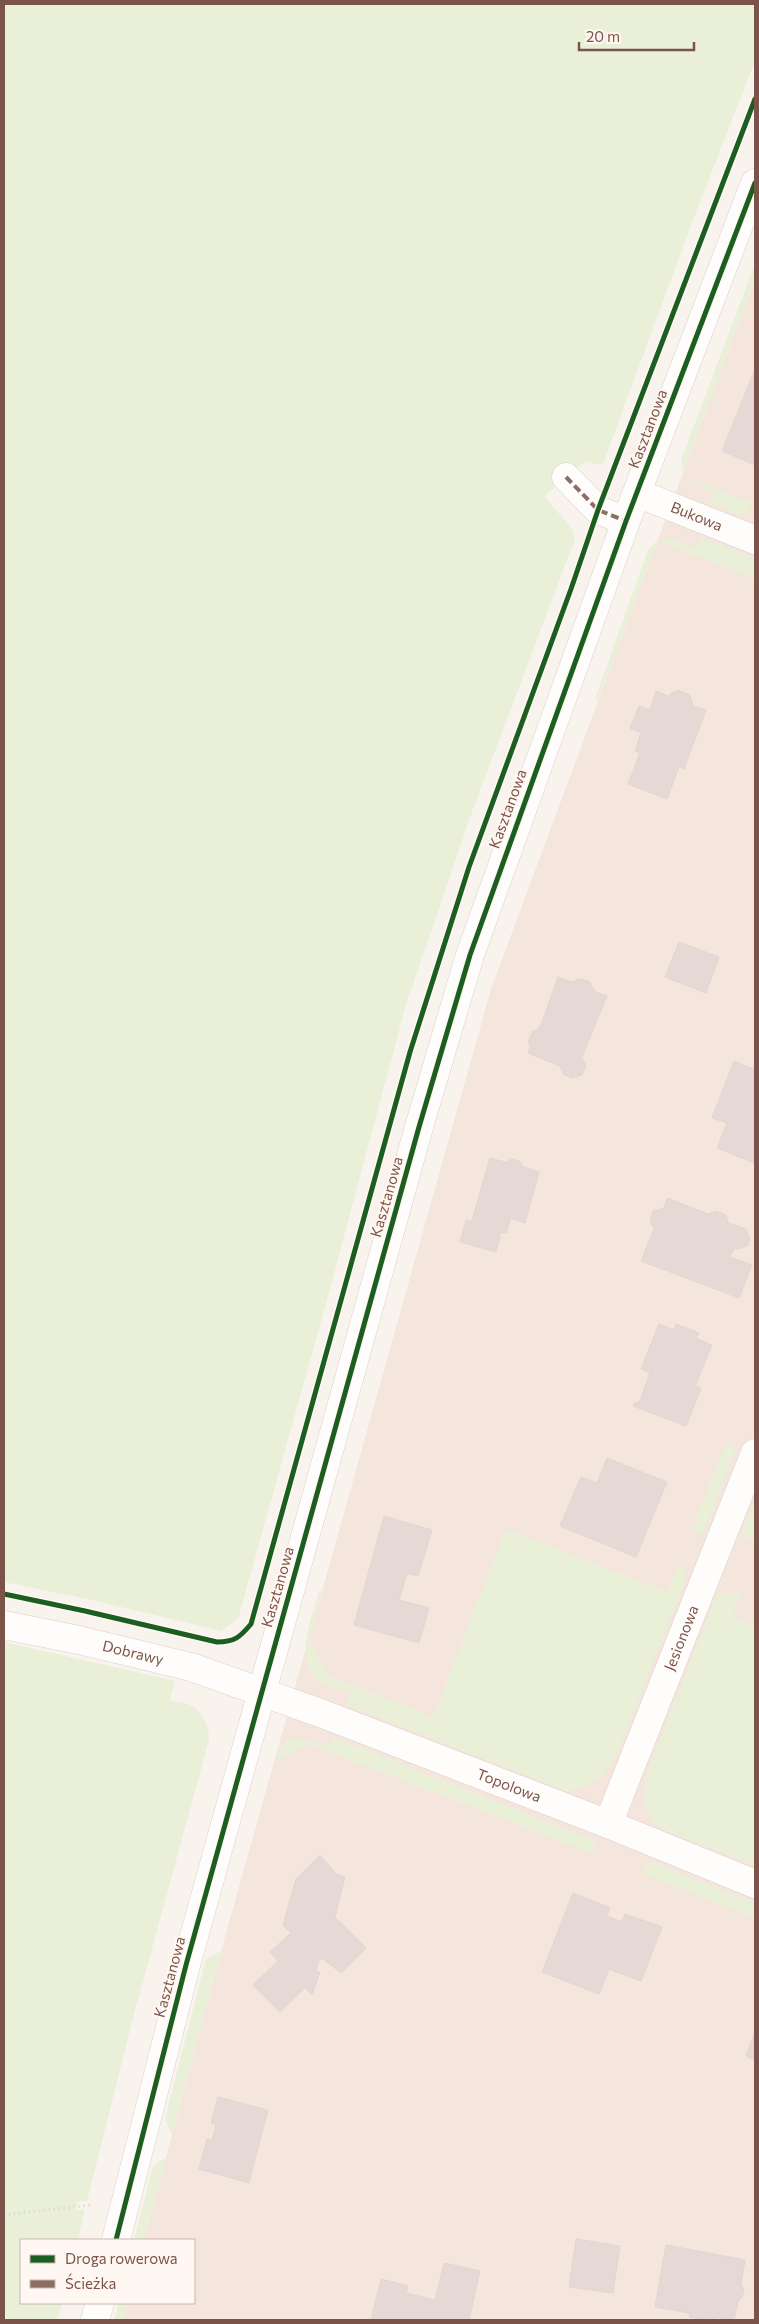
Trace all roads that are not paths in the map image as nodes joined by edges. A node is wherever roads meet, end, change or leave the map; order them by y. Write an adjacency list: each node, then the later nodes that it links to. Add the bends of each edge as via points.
1 (755, 183): 3 (street, Kasztanowa)
2 (566, 478): 4 (street, via 598,510)
3 (637, 493): 4 (street, Kasztanowa); 5 (street, Bukowa)
4 (626, 521): 8 (street, Kasztanowa, via 470,955 416,1137)
5 (755, 540)
6 (755, 1453): 9 (street, Jesionowa)
7 (4, 1625): 8 (street, Dobrawy, via 191,1667)
8 (262, 1692): 9 (street, Topolowa); 11 (street, Kasztanowa, via 186,1964)
9 (608, 1824): 10 (street, Topolowa)
10 (755, 1884)
11 (116, 2239)
12 (100, 2304): 13 (street)
13 (95, 2320)

